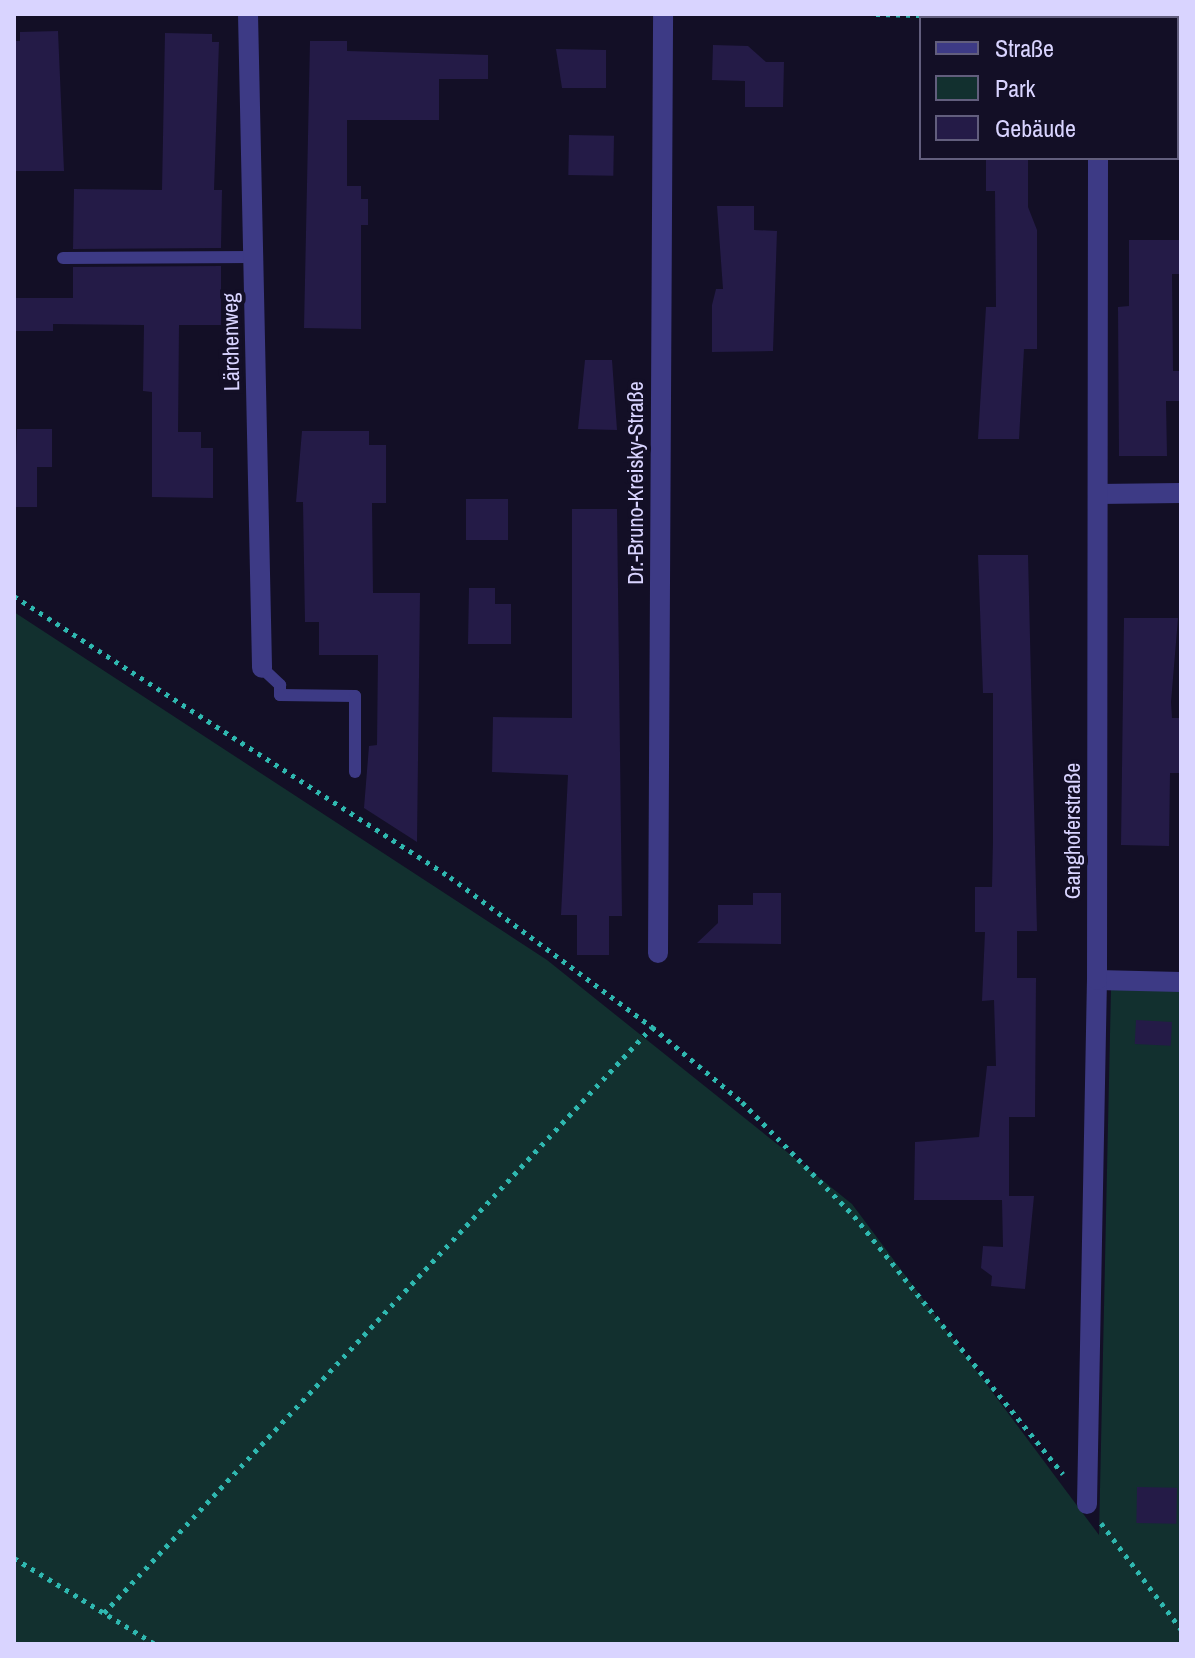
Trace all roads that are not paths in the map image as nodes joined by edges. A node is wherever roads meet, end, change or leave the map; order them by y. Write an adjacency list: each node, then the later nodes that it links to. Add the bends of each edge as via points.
1 (248, 14): 4 (street, Lärchenweg)
2 (663, 14): 10 (street, Dr.-Bruno-Kreisky-Straße)
3 (1098, 160): 7 (street, Ganghoferstraße)
4 (253, 257): 5 (lane); 8 (street, Lärchenweg)
5 (63, 258)
6 (1181, 493): 7 (street)
7 (1098, 494): 11 (street, Ganghoferstraße)
8 (262, 668): 9 (lane, via 280,685 280,695 355,696)
9 (355, 772)
10 (658, 953)
11 (1097, 980): 12 (street); 13 (street, Ganghoferstraße)
12 (1181, 982)
13 (1087, 1504)

